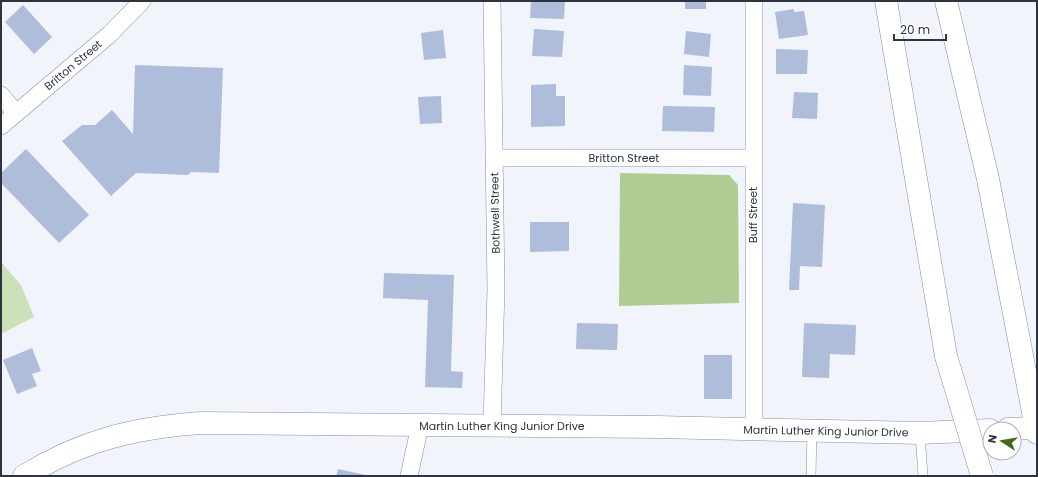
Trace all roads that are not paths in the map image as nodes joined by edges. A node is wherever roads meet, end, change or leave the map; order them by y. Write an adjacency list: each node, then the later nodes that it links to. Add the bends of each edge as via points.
1 (142, 1): 7 (street, Britton Street, via 110,34)
2 (492, 1): 9 (street, Bothwell Street)
3 (754, 1): 10 (street, Buff Street)
4 (886, 1): 23 (main road, bridge, via 946,356)
5 (946, 1): 16 (main road, via 988,179)
6 (1, 95): 7 (street)
7 (16, 113): 8 (street, Britton Street)
8 (1, 126)
9 (495, 158): 10 (street, Britton Street); 12 (street, Bothwell Street, via 496,289)
10 (753, 158): 13 (street, Buff Street)
11 (420, 425): 12 (main road, Martin Luther King Junior Drive); 19 (main road, Martin Luther King Junior Drive, via 241,423 163,426 123,433 84,446); 20 (street)
12 (492, 425): 13 (main road, Martin Luther King Junior Drive)
13 (754, 429): 17 (main road, Martin Luther King Junior Drive)
14 (982, 430): 18 (main road, Martin Luther King Junior Drive)
15 (1022, 430): 16 (main road)
16 (1036, 430)
17 (812, 431): 18 (main road, Martin Luther King Junior Drive); 21 (lane)
18 (920, 433): 22 (lane)
19 (24, 476)
20 (409, 476)
21 (811, 476)
22 (923, 476)
23 (982, 476)

